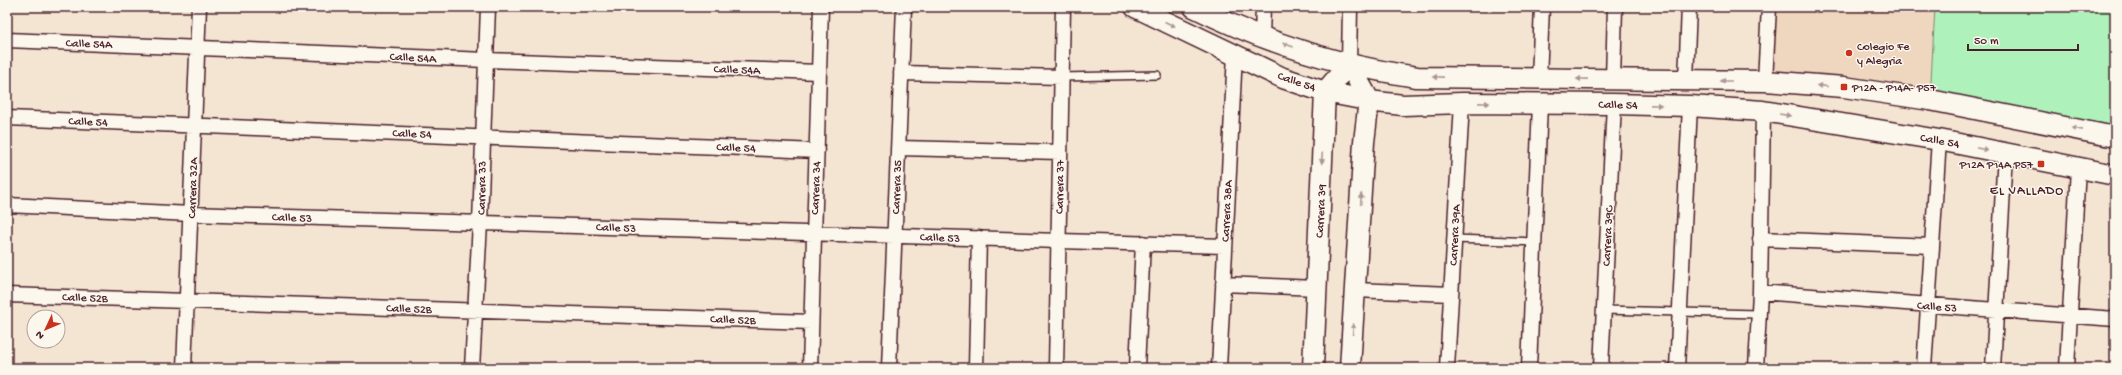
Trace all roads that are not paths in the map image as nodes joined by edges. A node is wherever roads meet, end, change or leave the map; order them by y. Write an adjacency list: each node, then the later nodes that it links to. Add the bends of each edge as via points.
1 (199, 7): 16 (street, Carrera 32A)
2 (488, 7): 18 (street, Carrera 33)
3 (821, 7): 20 (street, Carrera 34)
4 (904, 7): 21 (street, Carrera 35)
5 (1063, 7): 23 (street, Carrera 37)
6 (1135, 7): 17 (main road, Calle 54, one-way to 17)
7 (1194, 7): 14 (main road, Calle 54)
8 (1263, 7): 14 (street)
9 (1350, 7): 19 (street)
10 (1542, 7): 25 (street)
11 (1615, 7): 26 (street)
12 (1689, 7): 27 (street)
13 (1769, 7): 28 (street)
14 (1262, 36): 19 (main road, Calle 54, one-way to 14)
15 (7, 40): 16 (street, Calle 54A)
16 (197, 48): 18 (street, Calle 54A); 38 (street, Carrera 32A)
17 (1235, 54): 24 (main road, Calle 54); 61 (street, Carrera 38A)
18 (486, 60): 20 (street, Calle 54A); 40 (street, Carrera 33)
19 (1349, 64): 25 (main road, Calle 54, one-way to 19, via 1417,77 1380,72); 29 (main road); 30 (main road)
20 (819, 72): 45 (street, Carrera 34)
21 (901, 73): 23 (street); 44 (street, Carrera 35)
22 (1157, 75): 23 (lane)
23 (1061, 77): 46 (street, Carrera 37)
24 (1283, 78): 29 (main road, Calle 54); 39 (main road, via 1296,83 1316,102)
25 (1539, 78): 26 (main road, Calle 54, one-way to 25)
26 (1613, 80): 27 (main road, Calle 54)
27 (1686, 80): 28 (main road, Calle 54, one-way to 27)
28 (1765, 81): 41 (main road, Calle 54, one-way to 28, via 1930,100 1844,87)
29 (1325, 92): 30 (main road, Calle 54); 39 (main road, Carrera 39)
30 (1369, 100): 34 (main road, Calle 54); 43 (main road)
31 (1462, 103): 32 (main road, Calle 54, one-way to 32); 34 (main road, Calle 54); 56 (street, Carrera 39A)
32 (1540, 104): 33 (main road, Calle 54); 59 (street)
33 (1614, 104): 35 (main road, Calle 54, one-way to 35); 71 (street, Carrera 39C)
34 (1403, 105): 43 (main road, via 1378,116 1369,127)
35 (1690, 106): 36 (main road, Calle 54); 74 (street)
36 (1764, 111): 42 (main road, Calle 54, one-way to 42); 57 (street)
37 (7, 118): 38 (street, Calle 54)
38 (194, 125): 40 (street, Calle 54); 51 (street, Carrera 32A)
39 (1324, 129): 64 (main road, Carrera 39, one-way to 64)
40 (482, 136): 45 (street, Calle 54); 52 (street, Carrera 33)
41 (2115, 137)
42 (1939, 140): 47 (main road, Calle 54, one-way to 47); 62 (street)
43 (1364, 142): 65 (main road, one-way to 43)
44 (898, 148): 46 (street); 54 (street, Carrera 35)
45 (816, 151): 53 (street, Carrera 34)
46 (1060, 152): 58 (street, Carrera 37)
47 (2005, 153): 48 (main road, Calle 54); 72 (street)
48 (2078, 168): 49 (main road, Calle 54); 76 (street)
49 (2115, 175)
50 (7, 205): 51 (street, Calle 53)
51 (191, 214): 52 (street, Calle 53); 69 (street, Carrera 32A)
52 (480, 223): 53 (street, Calle 53); 73 (street, Carrera 33)
53 (814, 233): 54 (street, Calle 53); 78 (street, Carrera 34)
54 (894, 235): 55 (street, Calle 53); 84 (street, Carrera 35)
55 (979, 238): 58 (street, Calle 53); 85 (street)
56 (1454, 239): 59 (lane); 67 (street, Carrera 39A)
57 (1760, 239): 62 (street); 66 (street)
58 (1058, 240): 60 (street, Calle 53); 86 (street, Carrera 37)
59 (1536, 242): 90 (street)
60 (1143, 243): 61 (street, Calle 53); 87 (street)
61 (1224, 246): 63 (street, Carrera 38A)
62 (1932, 246): 70 (street)
63 (1222, 284): 64 (street); 88 (street, Carrera 38A)
64 (1316, 288): 79 (main road, Carrera 39)
65 (1355, 290): 67 (street); 80 (main road, one-way to 65)
66 (1760, 292): 70 (street, Calle 53); 75 (street)
67 (1451, 294): 89 (street, Carrera 39A)
68 (7, 295): 69 (street, Calle 52B)
69 (187, 300): 73 (street, Calle 52B); 81 (street, Carrera 32A)
70 (1930, 305): 72 (street, Calle 53); 94 (street)
71 (1604, 310): 74 (lane); 91 (street, Carrera 39C)
72 (1996, 310): 76 (street, Calle 53); 95 (street)
73 (476, 311): 78 (street, Calle 52B); 82 (street, Carrera 33)
74 (1679, 313): 75 (lane); 92 (street)
75 (1757, 314): 93 (street)
76 (2070, 316): 77 (street, Calle 53); 96 (street)
77 (2115, 319)
78 (811, 322): 83 (street, Carrera 34)
79 (1316, 364)
80 (1349, 365)
81 (184, 368)
82 (472, 368)
83 (810, 368)
84 (889, 368)
85 (976, 368)
86 (1056, 368)
87 (1137, 368)
88 (1219, 368)
89 (1447, 368)
90 (1529, 368)
91 (1601, 368)
92 (1676, 368)
93 (1756, 368)
94 (1924, 368)
95 (1993, 368)
96 (2067, 368)

